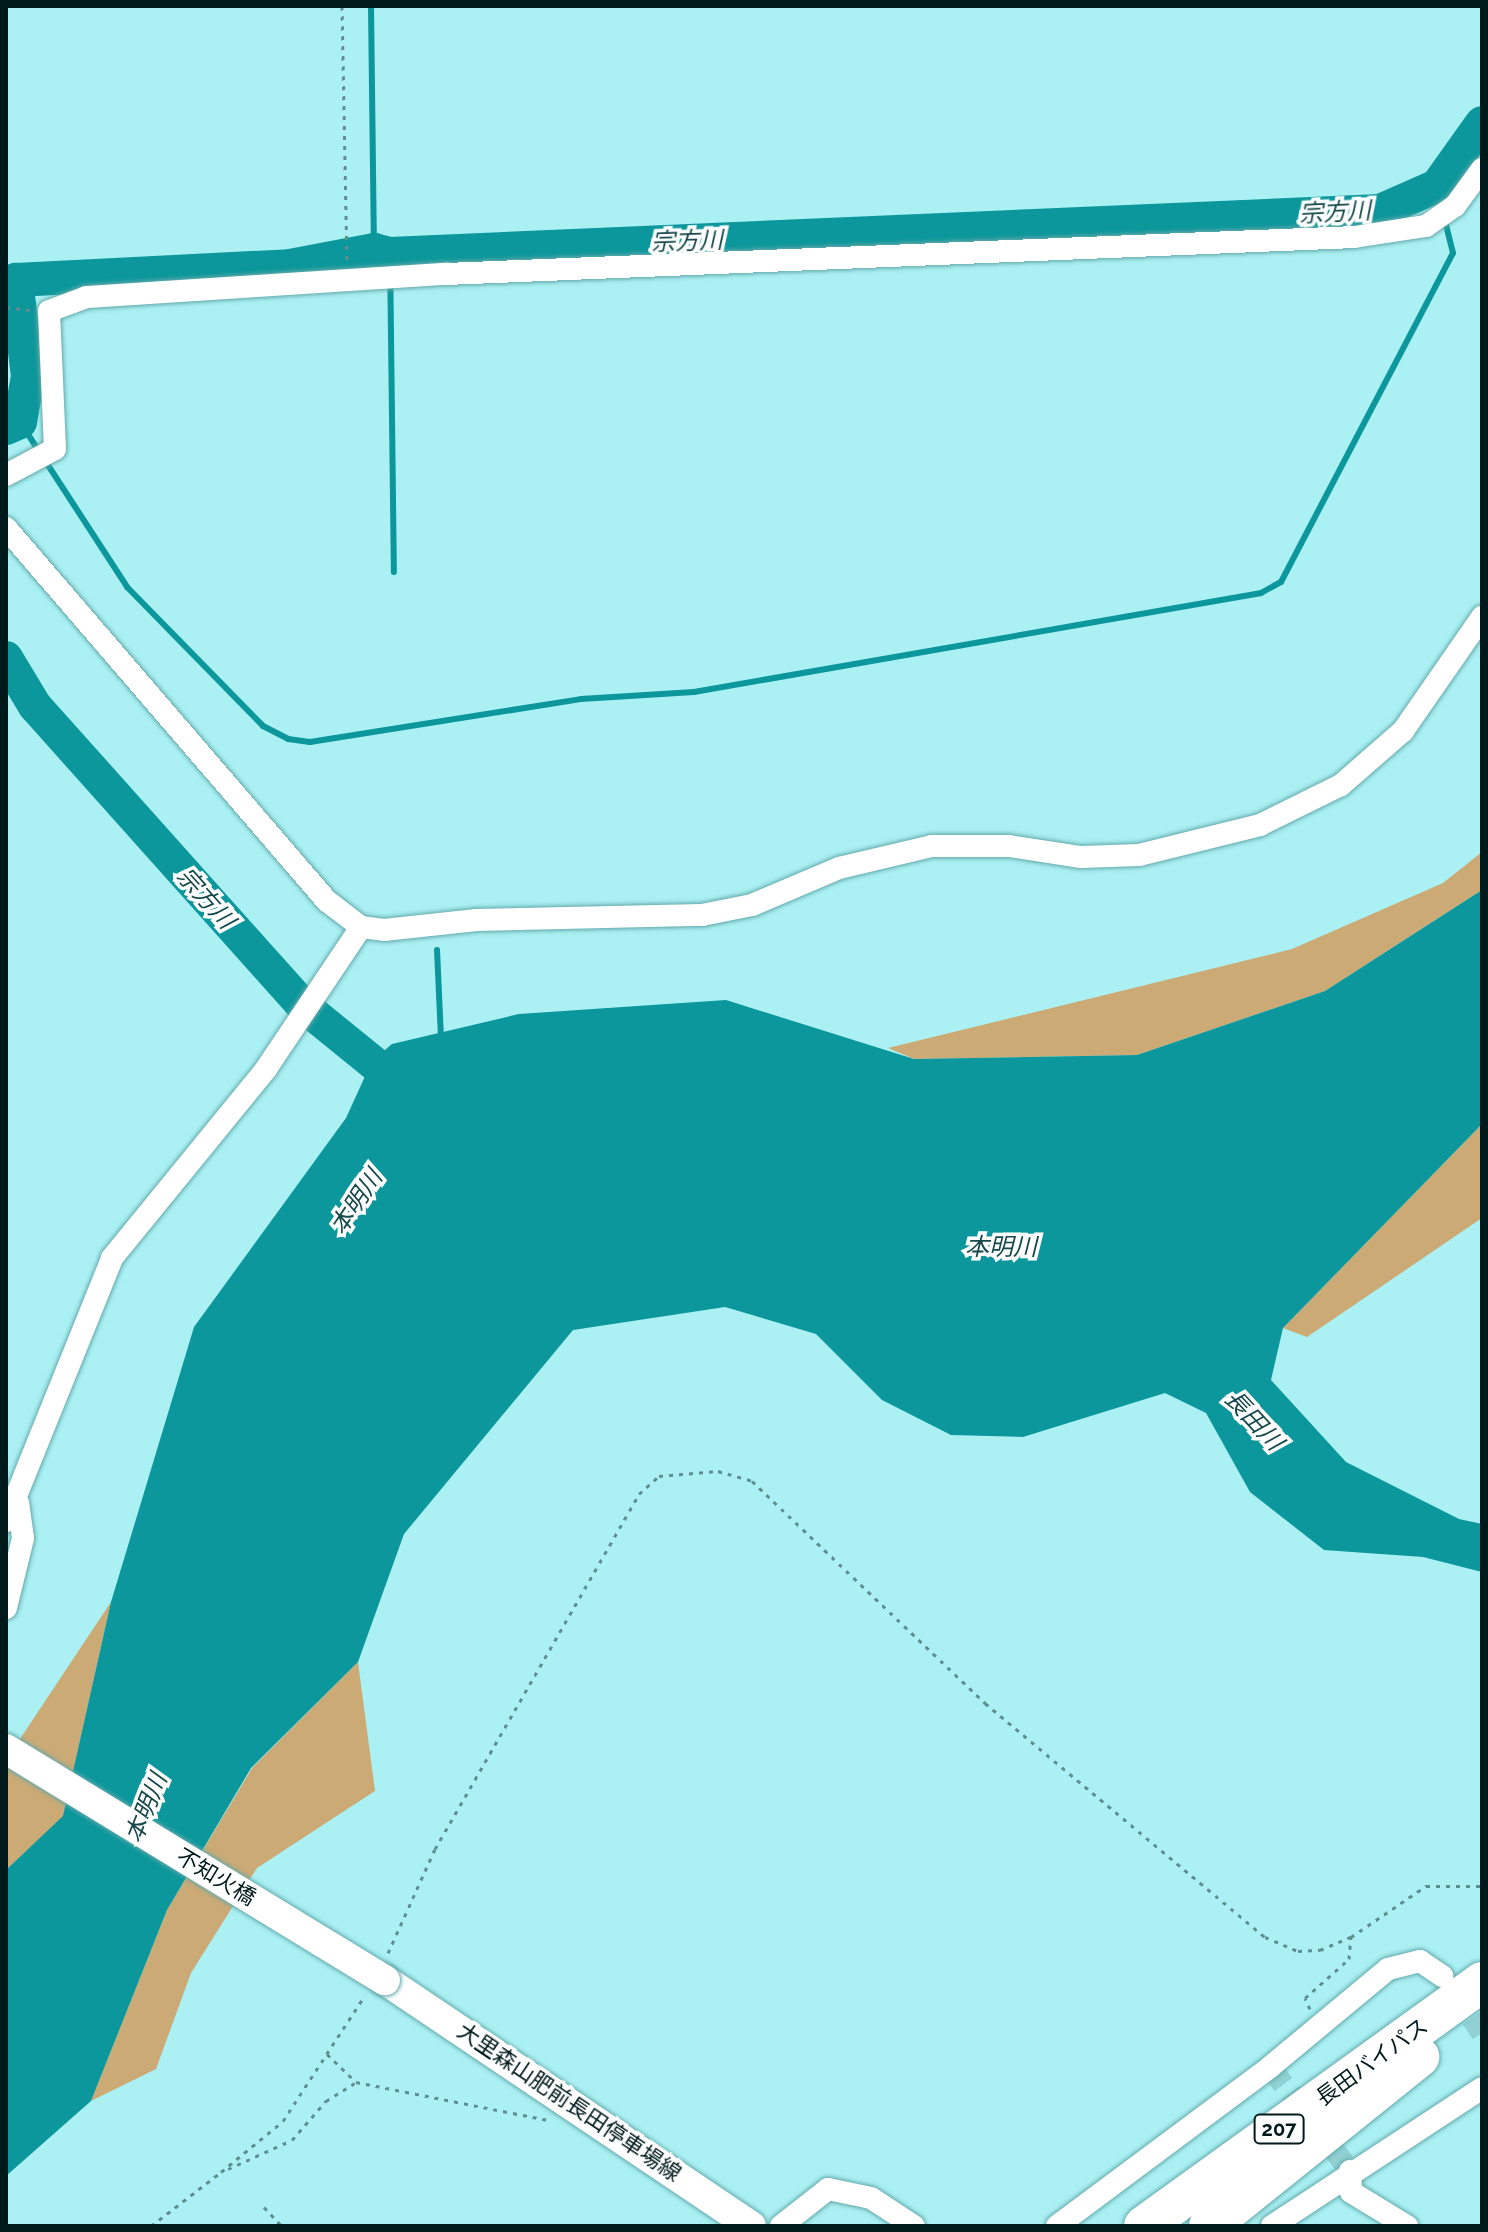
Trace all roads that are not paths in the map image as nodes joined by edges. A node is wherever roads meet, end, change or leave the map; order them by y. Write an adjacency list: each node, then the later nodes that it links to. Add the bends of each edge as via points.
1 (1482, 169): 2 (street, via 1455,206 1426,226 1384,234 446,274 87,297 49,311 55,449)
2 (6, 475)
3 (6, 528): 5 (street, via 327,901)
4 (1482, 617): 5 (street, via 1403,731 1341,785 1260,825 1139,855 1081,857 1009,846 932,846 839,868 752,905 702,915)
5 (361, 927): 6 (street, via 266,1069 112,1258)
6 (12, 1512): 7 (street, via 23,1538)
7 (6, 1608)
8 (6, 1749): 9 (main road, 不知火橋, bridge)
9 (379, 1976): 16 (main road, 大里森山肥前長田停車場線)
10 (1442, 1976): 19 (street, via 1420,1961 1388,1969)
11 (1482, 1982): 13 (highway, 長田バイパス / 207)
12 (1482, 2011): 13 (highway, 長田バイパス / 207)
13 (1421, 2040): 20 (highway, via 1278,2105); 21 (highway, 長田バイパス / 207); 22 (highway, 長田バイパス / 207); 23 (highway)
14 (1482, 2088): 15 (street)
15 (1350, 2171): 24 (street); 25 (street, via 1351,2192)
16 (751, 2226)
17 (781, 2226): 18 (street, via 828,2189 871,2198)
18 (914, 2226)
19 (1057, 2226)
20 (1114, 2226)
21 (1144, 2226)
22 (1168, 2226)
23 (1209, 2226)
24 (1272, 2226)
25 (1407, 2226)

